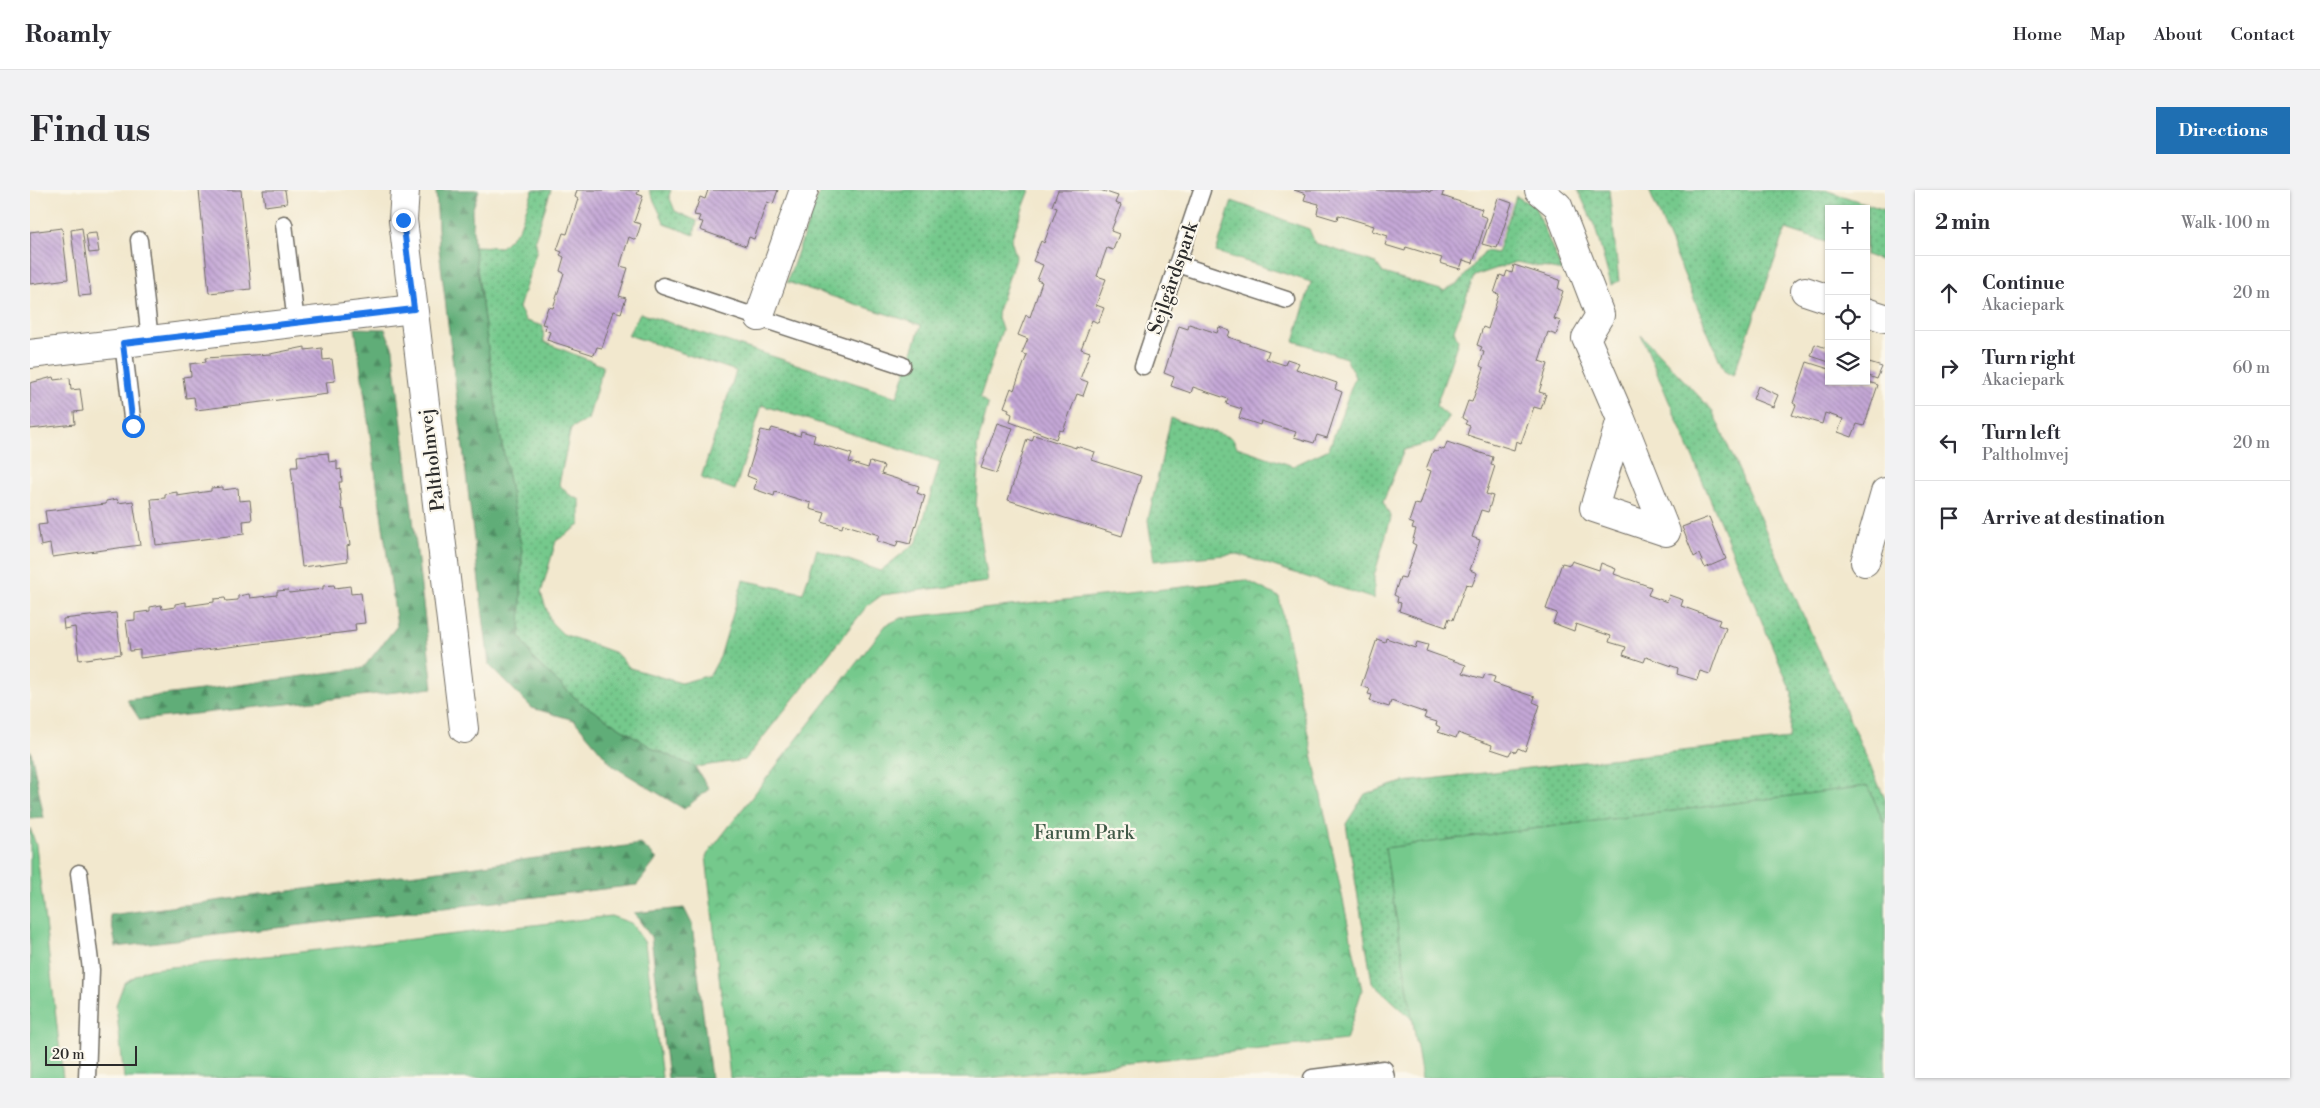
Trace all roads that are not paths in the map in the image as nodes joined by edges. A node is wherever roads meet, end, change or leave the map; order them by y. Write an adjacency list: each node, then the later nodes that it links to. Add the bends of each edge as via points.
1 (405, 190): 10 (street, Paltholmvej, via 403,220)
2 (804, 190): 12 (street)
3 (1202, 190): 7 (lane, Sejlgårdspark)
4 (1539, 190): 20 (street, via 1558,206 1600,315 1586,338)
5 (284, 224): 14 (lane)
6 (139, 240): 15 (lane)
7 (1177, 264): 9 (lane); 19 (lane, Sejlgårdspark)
8 (663, 286): 12 (lane)
9 (1287, 300)
10 (414, 309): 14 (street); 24 (street, Paltholmvej)
11 (1870, 313): 13 (street)
12 (759, 317): 18 (lane)
13 (1885, 318)
14 (296, 323): 15 (street)
15 (150, 340): 16 (street)
16 (123, 343): 17 (street); 21 (lane)
17 (30, 354)
18 (902, 365)
19 (1143, 366)
20 (1621, 419)
21 (133, 426)
22 (1885, 492): 23 (street)
23 (1865, 562)
24 (464, 729)
25 (79, 873): 26 (lane, via 91,970)
26 (88, 1078)
27 (1312, 1078): 28 (lane, via 1384,1069)
28 (1386, 1078)

